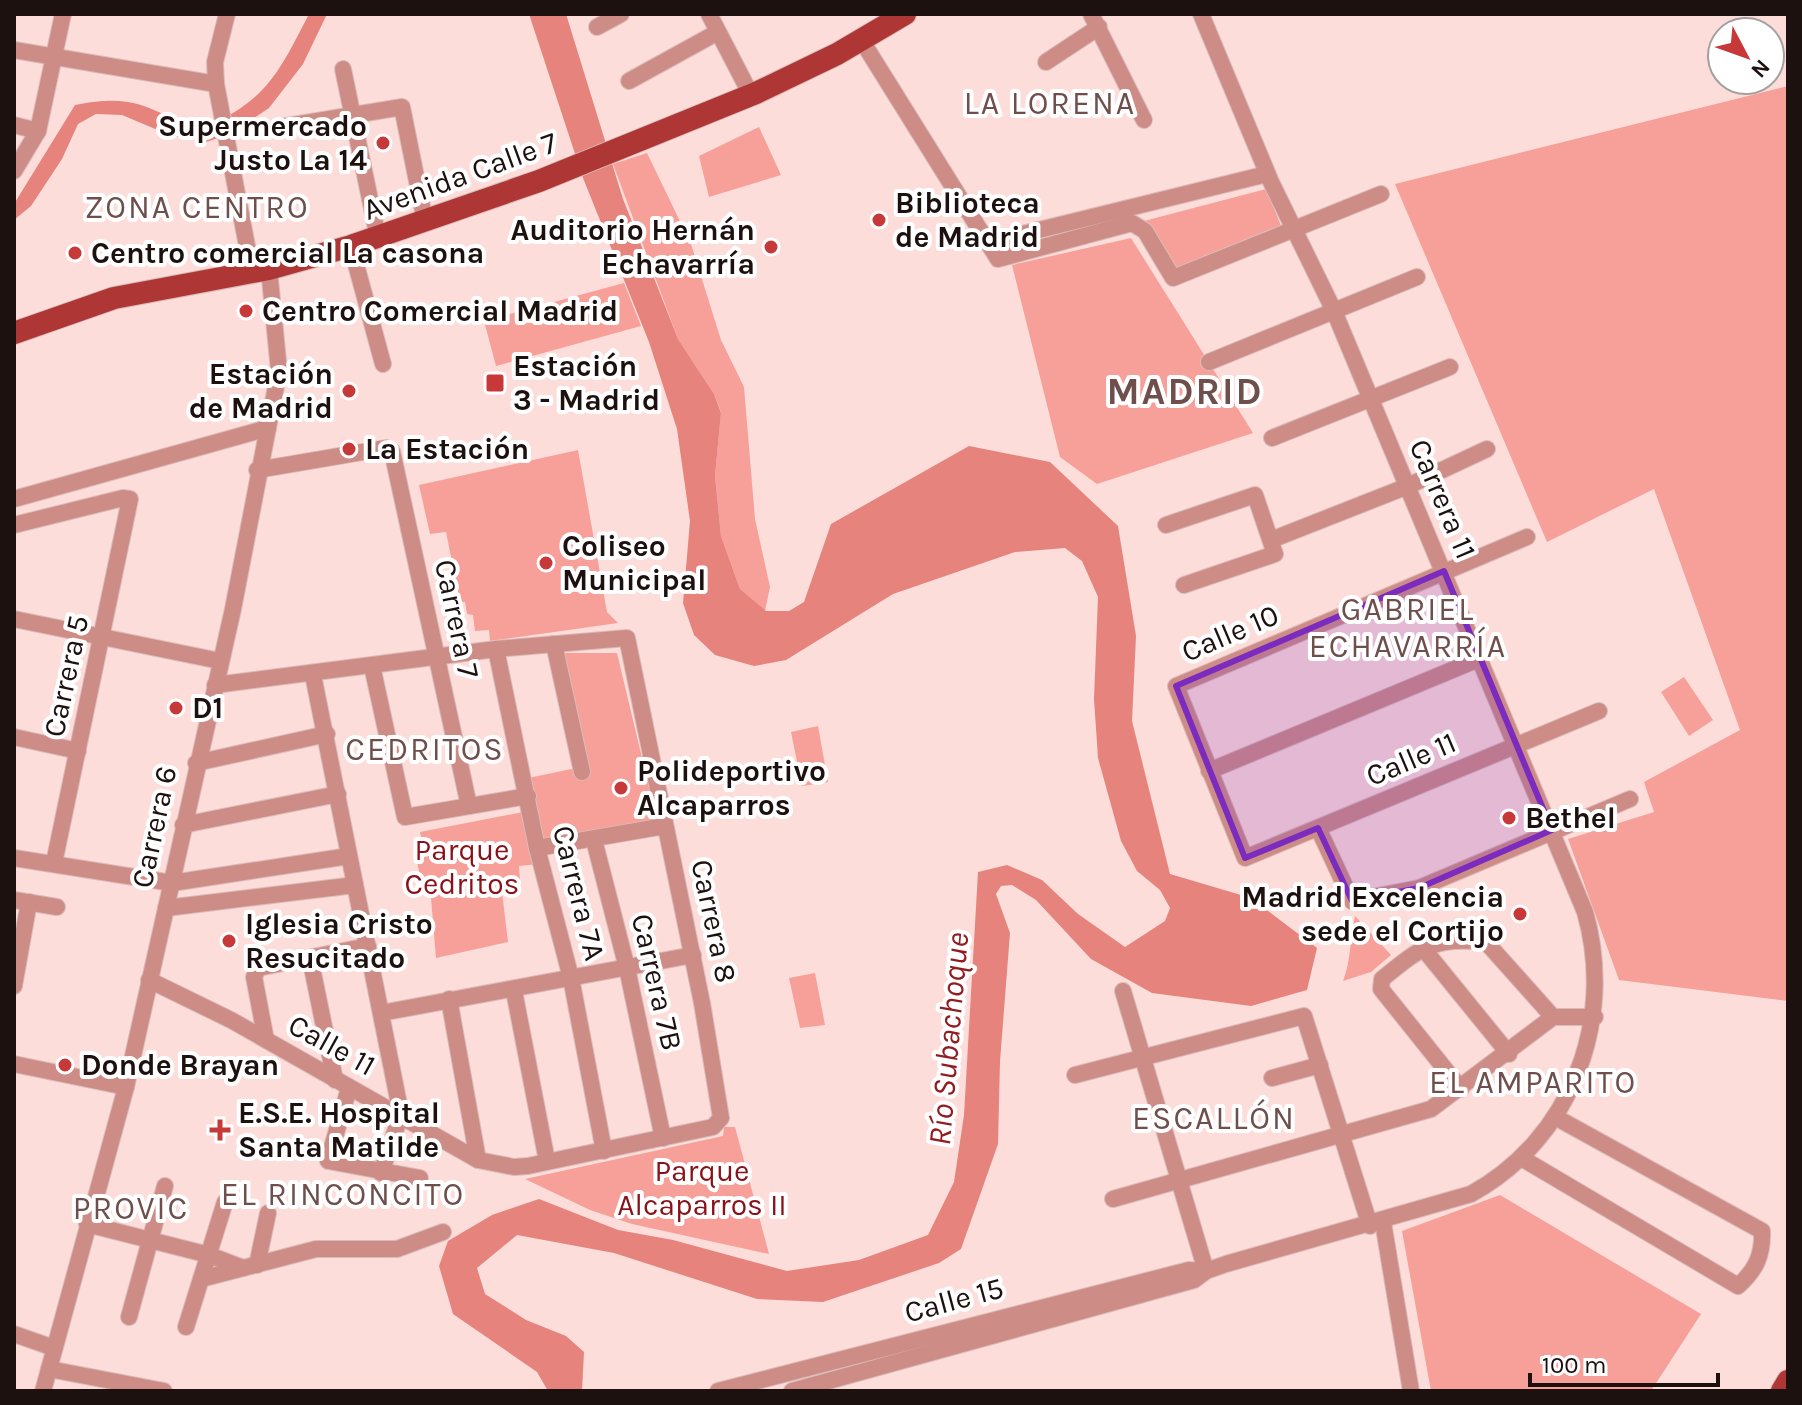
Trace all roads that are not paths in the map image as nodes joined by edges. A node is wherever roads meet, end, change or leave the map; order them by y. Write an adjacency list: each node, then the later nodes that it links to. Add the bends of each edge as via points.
1 (63, 14): 12 (street)
2 (227, 14): 16 (street, Carrera 6, via 215,62)
3 (621, 14): 8 (street)
4 (709, 14): 9 (street)
5 (905, 14): 10 (main road, Avenida Calle 7)
6 (1201, 14): 24 (street, Carrera 11)
7 (1095, 20): 13 (street); 19 (street)
8 (597, 27)
9 (718, 32): 15 (street); 17 (street)
10 (862, 41): 17 (main road, Avenida Calle 7); 29 (street)
11 (14, 50): 12 (street)
12 (52, 58): 16 (street); 22 (street)
13 (1046, 62)
14 (343, 69): 18 (street)
15 (629, 81)
16 (216, 84): 31 (street, Carrera 6)
17 (751, 95): 26 (main road, Avenida Calle 7)
18 (353, 117): 21 (street); 26 (street, via 402,107); 28 (street)
19 (1144, 120)
20 (14, 125): 22 (street)
21 (275, 128)
22 (38, 131): 23 (street)
23 (14, 171)
24 (1267, 174): 27 (street, Carrera 11); 29 (street)
25 (1381, 194): 27 (street)
26 (425, 221): 28 (main road, Avenida Calle 7)
27 (1294, 231): 29 (street, via 1173,278 1145,231 1132,223 998,259); 33 (street, Carrera 11)
28 (378, 238): 30 (main road, Avenida Calle 7)
29 (990, 242)
30 (351, 246): 31 (main road, Avenida Calle 7); 36 (street)
31 (261, 271): 34 (main road, Avenida Calle 7, via 114,298); 39 (street, Carrera 6, via 279,371)
32 (1417, 277): 33 (street)
33 (1334, 311): 35 (street); 38 (street, Carrera 11)
34 (14, 333)
35 (1209, 362)
36 (383, 364)
37 (1450, 367): 38 (street)
38 (1371, 399): 40 (street); 43 (street, Carrera 11)
39 (268, 428): 42 (street, Carrera 6); 44 (street)
40 (1272, 438)
41 (1487, 449): 43 (street)
42 (257, 470): 56 (street, Carrera 7, via 392,451); 57 (street, Carrera 6)
43 (1408, 486): 48 (street); 49 (street, Carrera 11)
44 (14, 499)
45 (14, 525): 52 (street, Carrera 5, via 130,499)
46 (1166, 525): 48 (street, via 1255,495)
47 (1527, 537): 49 (street, Calle 10)
48 (1271, 540): 50 (street, via 1275,554)
49 (1444, 571): 55 (street, Carrera 11); 67 (street, Calle 10, via 1176,686)
50 (1184, 585)
51 (14, 619): 52 (street)
52 (104, 637): 57 (street); 65 (street, Carrera 5)
53 (554, 644): 54 (street); 68 (street); 74 (street, Carrera 8, via 627,638)
54 (496, 649): 56 (street); 70 (street, Carrera 7A)
55 (1481, 658): 64 (street, Carrera 11); 67 (street)
56 (437, 659): 58 (street); 72 (street, Carrera 7)
57 (220, 661): 60 (street, Carrera 6)
58 (372, 666): 59 (street); 72 (street, via 405,817)
59 (313, 675): 60 (street); 62 (street)
60 (215, 685): 66 (street, Carrera 6)
61 (1599, 711): 64 (street, Calle 11)
62 (327, 734): 66 (street); 69 (street)
63 (14, 737): 65 (street)
64 (1517, 745): 75 (street, Calle 11); 76 (street, Carrera 11)
65 (78, 751): 81 (street, Carrera 5)
66 (196, 763): 73 (street, Carrera 6)
67 (1209, 771): 75 (street, Calle 11, via 1245,858)
68 (582, 772)
69 (338, 794): 73 (street); 79 (street)
70 (528, 796): 72 (street); 78 (street, Carrera 7A)
71 (1630, 799): 76 (street)
72 (469, 806)
73 (183, 825): 82 (street, Carrera 6)
74 (665, 826): 77 (street); 89 (street, Carrera 8)
75 (1318, 828): 76 (street, via 1352,901 1419,888)
76 (1552, 830): 100 (street, Carrera 11, via 1595,945)
77 (594, 840): 78 (street); 91 (street, Carrera 7B)
78 (537, 848): 92 (street, Carrera 7A)
79 (349, 856): 82 (street); 83 (street)
80 (14, 858): 81 (street)
81 (54, 863): 82 (street)
82 (172, 883): 86 (street, Carrera 6)
83 (355, 885): 86 (street); 87 (street)
84 (21, 901): 85 (street); 94 (street)
85 (57, 907)
86 (166, 908): 93 (street, Carrera 6)
87 (368, 946): 90 (street); 98 (street)
88 (1422, 947): 99 (street, via 1486,942); 102 (street); 110 (street, via 1380,984)
89 (693, 955): 91 (street); 113 (street, Carrera 8)
90 (310, 958): 101 (street, via 255,972); 108 (street)
91 (627, 968): 92 (street); 115 (street, Carrera 7B)
92 (571, 978): 95 (street); 116 (street, Carrera 7A)
93 (149, 980): 101 (street, Calle 11); 109 (street, Carrera 6)
94 (14, 986)
95 (514, 991): 97 (street); 119 (street)
96 (1123, 991): 103 (street)
97 (449, 999): 98 (street); 118 (street)
98 (381, 1013): 111 (street)
99 (1553, 1017): 100 (street); 102 (street)
100 (1595, 1017): 112 (street, Calle 15)
101 (266, 1040): 108 (street, Calle 11)
102 (1509, 1054): 110 (street)
103 (1141, 1059): 105 (street, via 1304,1016); 106 (street); 122 (street)
104 (14, 1064): 109 (street)
105 (1320, 1065): 107 (street); 114 (street)
106 (1075, 1075)
107 (1272, 1078)
108 (342, 1084): 111 (street, Calle 11); 120 (street, via 328,1161)
109 (126, 1087): 127 (street, Carrera 6)
110 (1461, 1089): 114 (street, via 1431,1109)
111 (401, 1114): 118 (street, Calle 11); 120 (street)
112 (1557, 1118): 117 (street, Calle 15); 117 (street, via 1762,1231 1758,1262 1738,1286)
113 (720, 1122): 115 (street, Calle 11)
114 (1342, 1135): 122 (street); 128 (street)
115 (663, 1138): 116 (street, Calle 11)
116 (604, 1151): 119 (street, Calle 11)
117 (1523, 1159): 128 (street, Calle 15, via 1471,1194)
118 (478, 1160): 119 (street, Calle 11, via 514,1167)
119 (547, 1161)
120 (381, 1173): 121 (street)
121 (420, 1178)
122 (1178, 1179): 124 (street); 133 (street)
123 (165, 1186): 130 (street)
124 (1113, 1199)
125 (225, 1202): 131 (street)
126 (268, 1213): 132 (street)
127 (87, 1224): 130 (street); 138 (street, Carrera 6)
128 (1377, 1224): 133 (street, Calle 15); 145 (street)
129 (443, 1232): 132 (street, via 397,1249 316,1249)
130 (149, 1242): 131 (street); 135 (street)
131 (209, 1255): 132 (street); 134 (street)
132 (250, 1267): 134 (street)
133 (1206, 1271): 141 (street, Calle 15, via 1189,1270 1045,1305); 144 (street, Calle 15, via 1194,1280)
134 (201, 1279): 136 (street)
135 (129, 1317)
136 (186, 1327)
137 (14, 1334): 138 (street)
138 (54, 1348): 139 (street, Carrera 6)
139 (49, 1369): 142 (street, Carrera 6); 143 (street)
140 (1788, 1381): 146 (main road)
141 (729, 1390)
142 (43, 1391)
143 (164, 1391)
144 (792, 1391)
145 (1411, 1391)
146 (1782, 1391)

